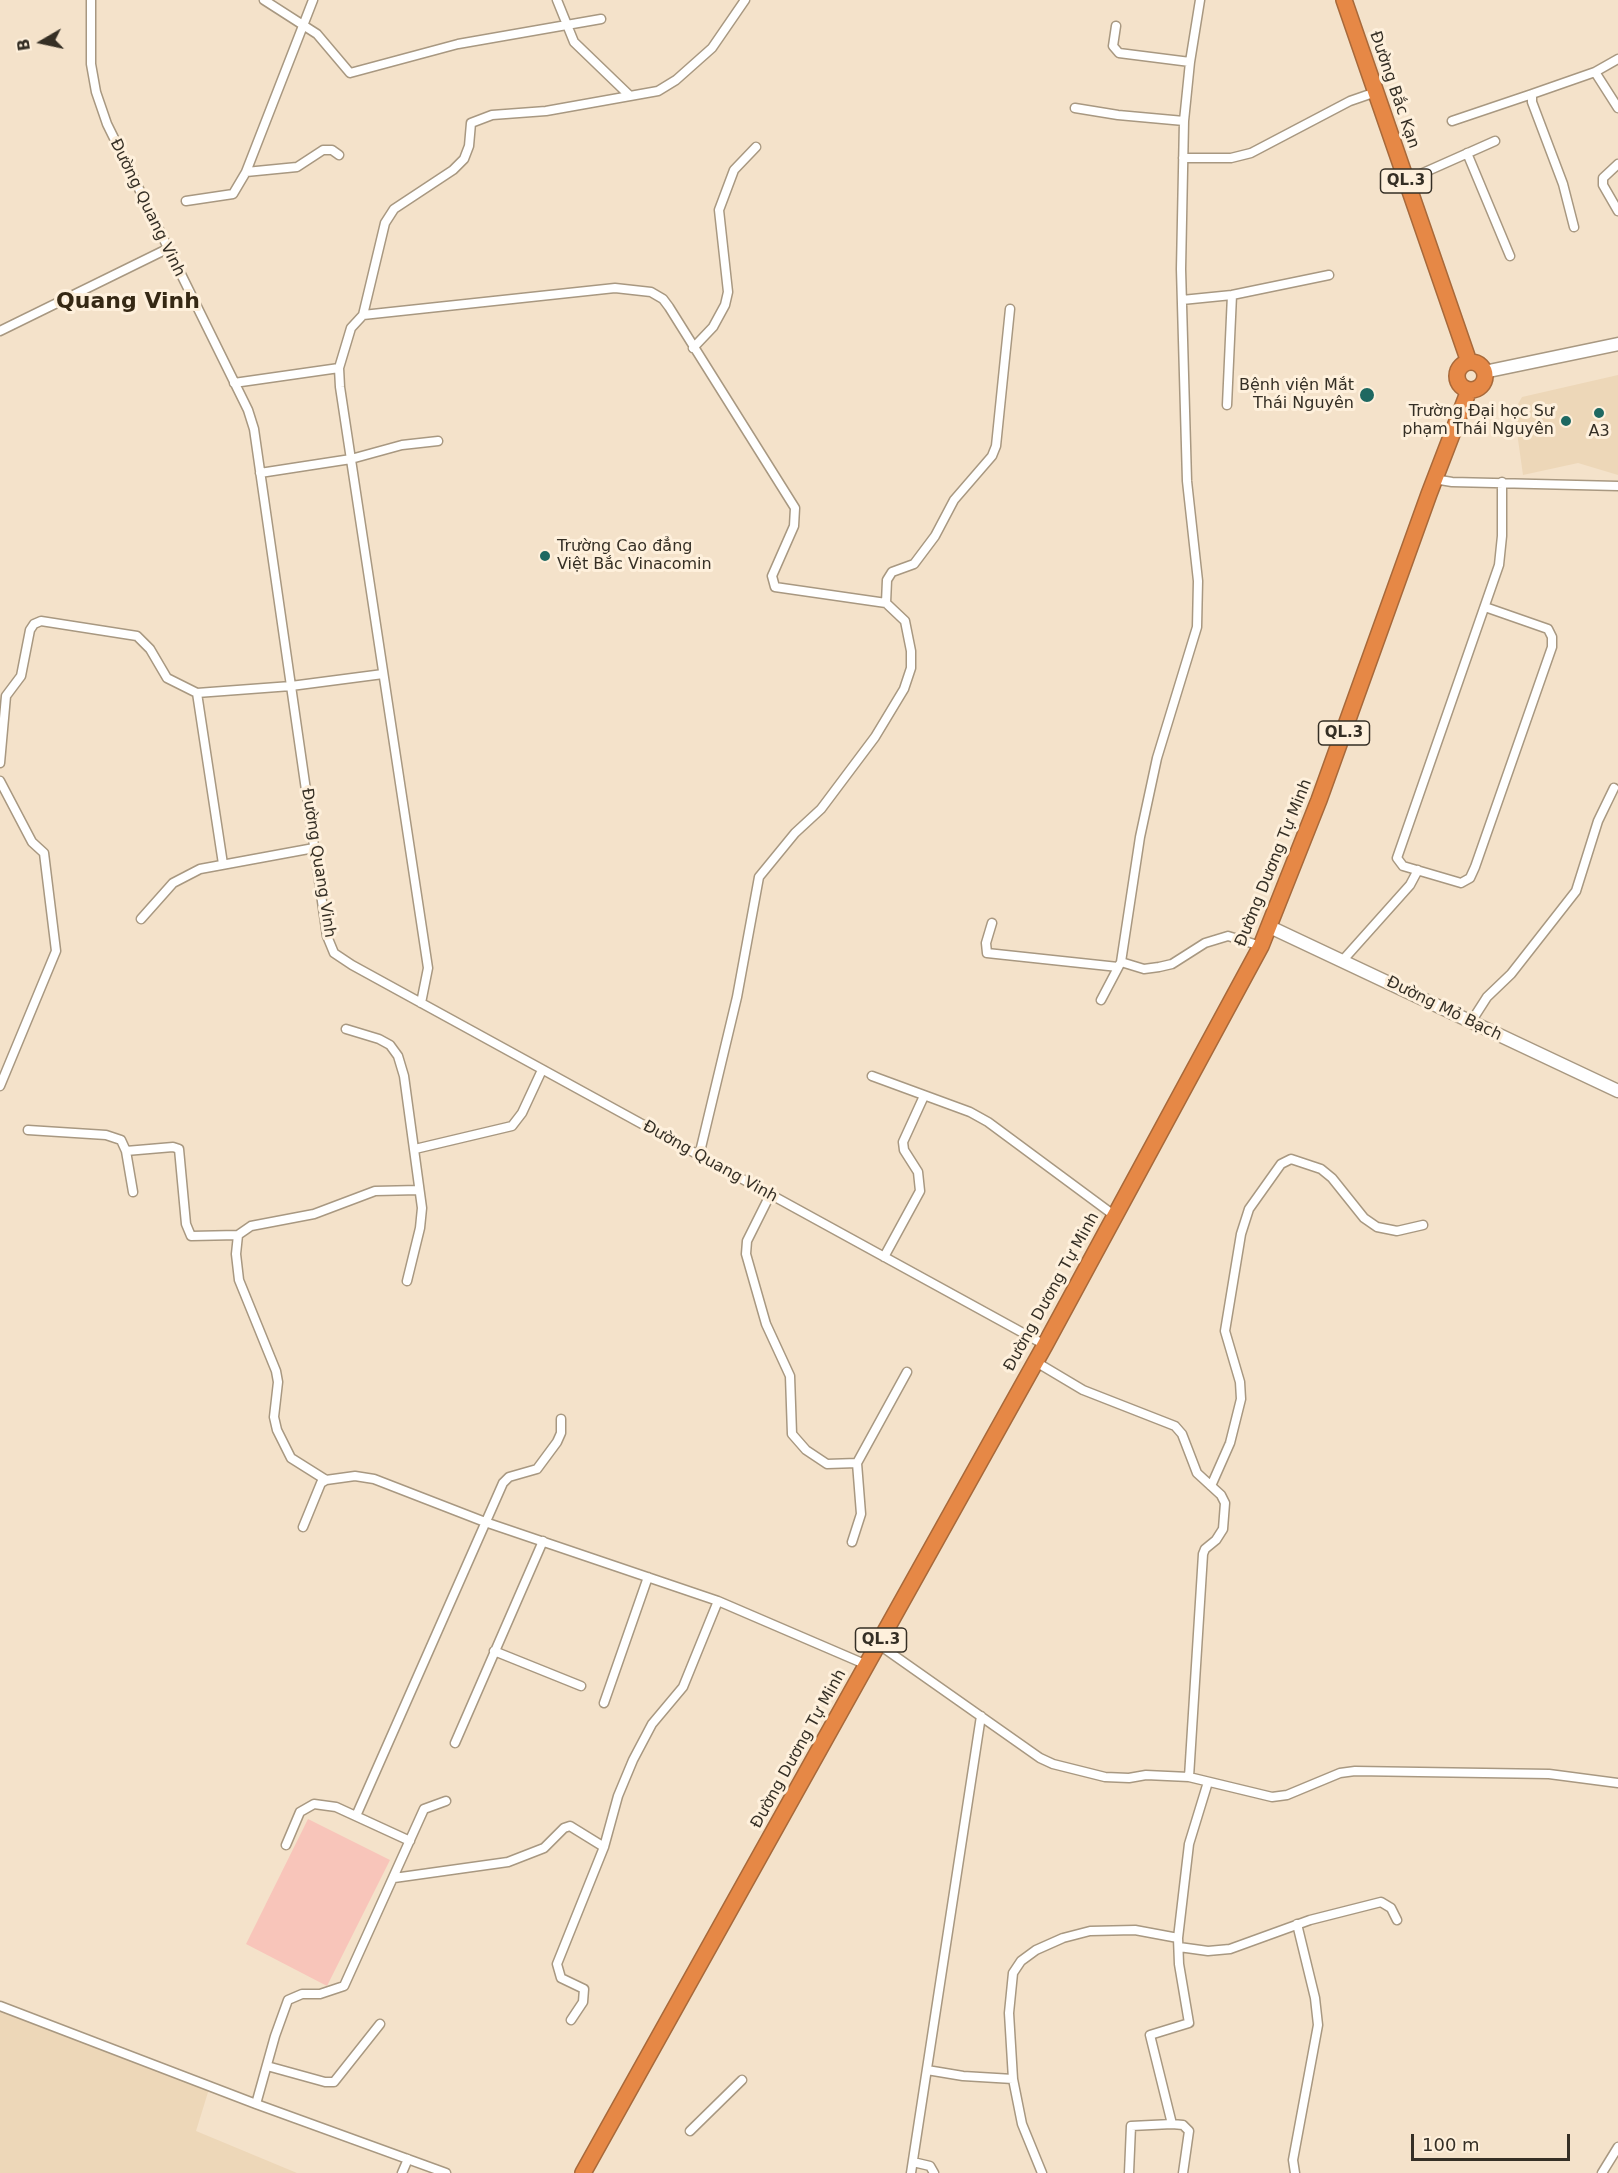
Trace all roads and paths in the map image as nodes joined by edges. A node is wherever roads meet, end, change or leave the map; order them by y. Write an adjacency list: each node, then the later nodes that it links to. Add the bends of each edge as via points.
1 (91, 0): 33 (street, Đường Quang Vinh, via 89,35 96,92 107,124)
2 (264, 0): 9 (street)
3 (313, 0): 9 (street)
4 (557, 0): 10 (street)
5 (745, 0): 17 (street, via 712,48 676,80 658,91)
6 (1200, 0): 13 (street)
7 (1344, 0): 15 (highway, Đường Bắc Kạn / QL.3)
8 (601, 19): 10 (street)
9 (305, 25): 10 (street, via 317,33 350,73 420,52); 28 (street)
10 (565, 25): 17 (street, via 574,42)
11 (1116, 26): 13 (street, via 1113,46 1119,53)
12 (1618, 59): 14 (street)
13 (1190, 62): 20 (street)
14 (1595, 72): 16 (street); 19 (street)
15 (1376, 92): 26 (street, via 1350,101 1251,153 1231,158); 29 (highway, Đường Bắc Kạn / QL.3)
16 (1532, 94): 21 (street); 32 (street)
17 (628, 95): 39 (street, via 546,111 492,114 471,123 464,159 394,208 385,223)
18 (1075, 108): 20 (street)
19 (1618, 108)
20 (1184, 121): 26 (street)
21 (1452, 122)
22 (1495, 141): 24 (street)
23 (756, 147): 42 (street, via 734,170 719,210 728,292 725,305 713,327)
24 (1467, 153): 29 (street); 34 (street)
25 (339, 154): 28 (street, via 323,150 297,167)
26 (1183, 158): 37 (street)
27 (1618, 164): 31 (street, via 1603,178 1603,185)
28 (246, 171): 30 (street, via 233,194)
29 (1405, 181): 43 (highway, Đường Bắc Kạn / QL.3)
30 (186, 201)
31 (1618, 211)
32 (1574, 227)
33 (167, 249): 40 (street); 46 (street, Đường Quang Vinh)
34 (1510, 256)
35 (1329, 275): 36 (street)
36 (1232, 294): 37 (street); 48 (street)
37 (1182, 300): 71 (street, via 1187,481 1198,580 1197,627 1157,758)
38 (1010, 309): 55 (street, via 992,456 954,500 914,564 892,572 886,580)
39 (363, 315): 42 (street, via 615,288 641,289 663,299); 44 (street, via 351,328)
40 (0, 331)
41 (1618, 344): 45 (street)
42 (693, 348): 55 (street, via 795,508 794,526 772,576 775,587)
43 (1469, 362): 45 (highway, via 1481,366); 47 (highway, via 1458,369 1456,376 1463,388)
44 (339, 368): 46 (street); 50 (street)
45 (1484, 372): 47 (highway, QL.3, via 1482,385)
46 (234, 383): 51 (street, Đường Quang Vinh, via 254,429)
47 (1469, 390): 52 (highway, Đường Dương Tự Minh / QL.3)
48 (1227, 405)
49 (438, 441): 50 (street, via 402,445)
50 (351, 459): 51 (street); 57 (street)
51 (260, 473): 58 (street, Đường Quang Vinh)
52 (1434, 479): 53 (street); 68 (highway, Đường Dương Tự Minh / QL.3, via 1373,655)
53 (1502, 482): 54 (street); 56 (street, via 1501,552)
54 (1618, 486)
55 (886, 603): 84 (street, via 901,615 908,630 911,668 897,704 875,738 821,809 795,833 759,877 737,997)
56 (1485, 607): 65 (street, via 1399,850 1397,858 1403,866); 65 (street, via 1548,629 1552,647 1470,878 1461,883)
57 (383, 674): 58 (street); 73 (street, via 428,968)
58 (291, 686): 59 (street); 63 (street, Đường Quang Vinh)
59 (198, 693): 60 (street, via 167,678 144,641 129,633 48,620 34,624 21,676 6,696); 64 (street)
60 (0, 763)
61 (0, 781): 78 (street, via 32,842 44,853 56,951)
62 (1614, 788): 74 (street, via 1598,821 1576,891 1511,974 1487,997)
63 (314, 848): 64 (street); 73 (street, Đường Quang Vinh, via 327,936 334,953)
64 (223, 864): 66 (street, via 200,869 173,884)
65 (1418, 870): 70 (street, via 1410,885)
66 (141, 919)
67 (992, 923): 71 (street, via 987,953)
68 (1270, 927): 69 (highway, Đường Dương Tự Minh / QL.3); 70 (street, Đường Mỏ Bạch)
69 (1261, 946): 71 (street, via 1228,936 1205,944 1172,964 1144,969); 88 (highway, Đường Dương Tự Minh / QL.3)
70 (1343, 960): 74 (street, Đường Mỏ Bạch)
71 (1119, 964): 72 (street)
72 (1101, 1000)
73 (421, 1003): 76 (street, Đường Quang Vinh)
74 (1471, 1022): 79 (street, Đường Mỏ Bạch)
75 (346, 1029): 82 (street, via 379,1038 398,1056 405,1076)
76 (542, 1070): 82 (street, via 512,1126); 84 (street, Đường Quang Vinh)
77 (872, 1076): 80 (street)
78 (0, 1086)
79 (1618, 1091)
80 (924, 1096): 88 (street, via 988,1122); 91 (street, via 903,1142 918,1172 920,1191)
81 (28, 1130): 83 (street, via 114,1136)
82 (415, 1149): 85 (street)
83 (126, 1151): 86 (street); 90 (street, via 179,1149 186,1224 191,1236)
84 (699, 1156): 87 (street, Đường Quang Vinh)
85 (419, 1190): 90 (street, via 375,1191 314,1214 251,1226); 92 (street, via 420,1228)
86 (133, 1192)
87 (770, 1195): 91 (street, Đường Quang Vinh); 97 (street, via 747,1241 746,1254 766,1324 790,1376 792,1434 806,1450 827,1464)
88 (1115, 1216): 93 (highway, Đường Dương Tự Minh / QL.3)
89 (1423, 1225): 99 (street, via 1397,1231 1377,1227 1364,1218 1321,1169 1292,1159 1281,1164 1249,1209 1241,1234 1225,1330 1240,1382 1240,1399 1230,1443)
90 (238, 1235): 98 (street, via 239,1280 276,1371 276,1430 291,1458)
91 (884, 1257): 93 (street, Đường Quang Vinh)
92 (407, 1281)
93 (1045, 1346): 94 (highway, Đường Dương Tự Minh / QL.3)
94 (1036, 1362): 99 (street, via 1083,1390 1175,1426 1186,1443 1192,1465); 106 (highway, Đường Dương Tự Minh / QL.3)
95 (907, 1372): 97 (street)
96 (561, 1419): 100 (street, via 561,1433 543,1461 537,1469 509,1477 503,1483)
97 (857, 1463): 103 (street, via 861,1514)
98 (326, 1480): 100 (street, via 355,1476 374,1479); 101 (street)
99 (1211, 1486): 113 (street, via 1221,1495 1226,1521 1220,1537 1203,1554)
100 (486, 1522): 102 (street); 117 (street)
101 (303, 1527)
102 (543, 1541): 104 (street); 107 (street)
103 (852, 1542)
104 (648, 1577): 105 (street); 110 (street)
105 (718, 1601): 108 (street); 120 (street, via 683,1688 652,1724 633,1760)
106 (878, 1644): 108 (highway, Đường Dương Tự Minh / QL.3); 111 (street)
107 (494, 1651): 109 (street); 112 (street)
108 (867, 1665): 140 (highway, Đường Dương Tự Minh / QL.3)
109 (581, 1686)
110 (604, 1703)
111 (981, 1716): 113 (street, via 1053,1764 1105,1777); 129 (street)
112 (455, 1743)
113 (1189, 1778): 114 (street)
114 (1208, 1782): 115 (street, via 1272,1797 1355,1771 1549,1774); 124 (street, via 1189,1844)
115 (1618, 1783)
116 (446, 1801): 118 (street, via 424,1809)
117 (356, 1816): 118 (street); 119 (street, via 330,1805 314,1804 300,1812)
118 (410, 1841): 121 (street)
119 (286, 1845)
120 (604, 1847): 121 (street, via 570,1826 544,1848 508,1862); 126 (street, via 557,1964 561,1978 584,1989 583,2002)
121 (394, 1878): 128 (street, via 344,1986 288,2000)
122 (1397, 1920): 123 (street, via 1391,1908 1381,1902)
123 (1297, 1924): 124 (street, via 1230,1949 1208,1951); 146 (street, via 1318,2025 1293,2160)
124 (1178, 1942): 130 (street, via 1135,1930 1090,1931 1036,1950 1021,1961 1013,1972 1011,1990); 133 (street, via 1189,2023 1150,2035)
125 (0, 2006): 132 (street)
126 (571, 2020)
127 (380, 2024): 128 (street, via 334,2082)
128 (267, 2066): 132 (street)
129 (927, 2070): 130 (street); 137 (street)
130 (1013, 2079): 143 (street, via 1022,2124)
131 (742, 2080): 134 (street)
132 (256, 2104): 136 (street)
133 (1172, 2124): 144 (street, via 1131,2126); 145 (street, via 1183,2125 1189,2131)
134 (690, 2131)
135 (1618, 2147): 147 (street)
136 (408, 2159): 138 (street); 139 (street)
137 (913, 2162): 141 (street); 142 (street, via 930,2166)
138 (402, 2173)
139 (446, 2173)
140 (583, 2173)
141 (911, 2173)
142 (934, 2173)
143 (1042, 2173)
144 (1129, 2173)
145 (1184, 2173)
146 (1295, 2173)
147 (1602, 2173)

